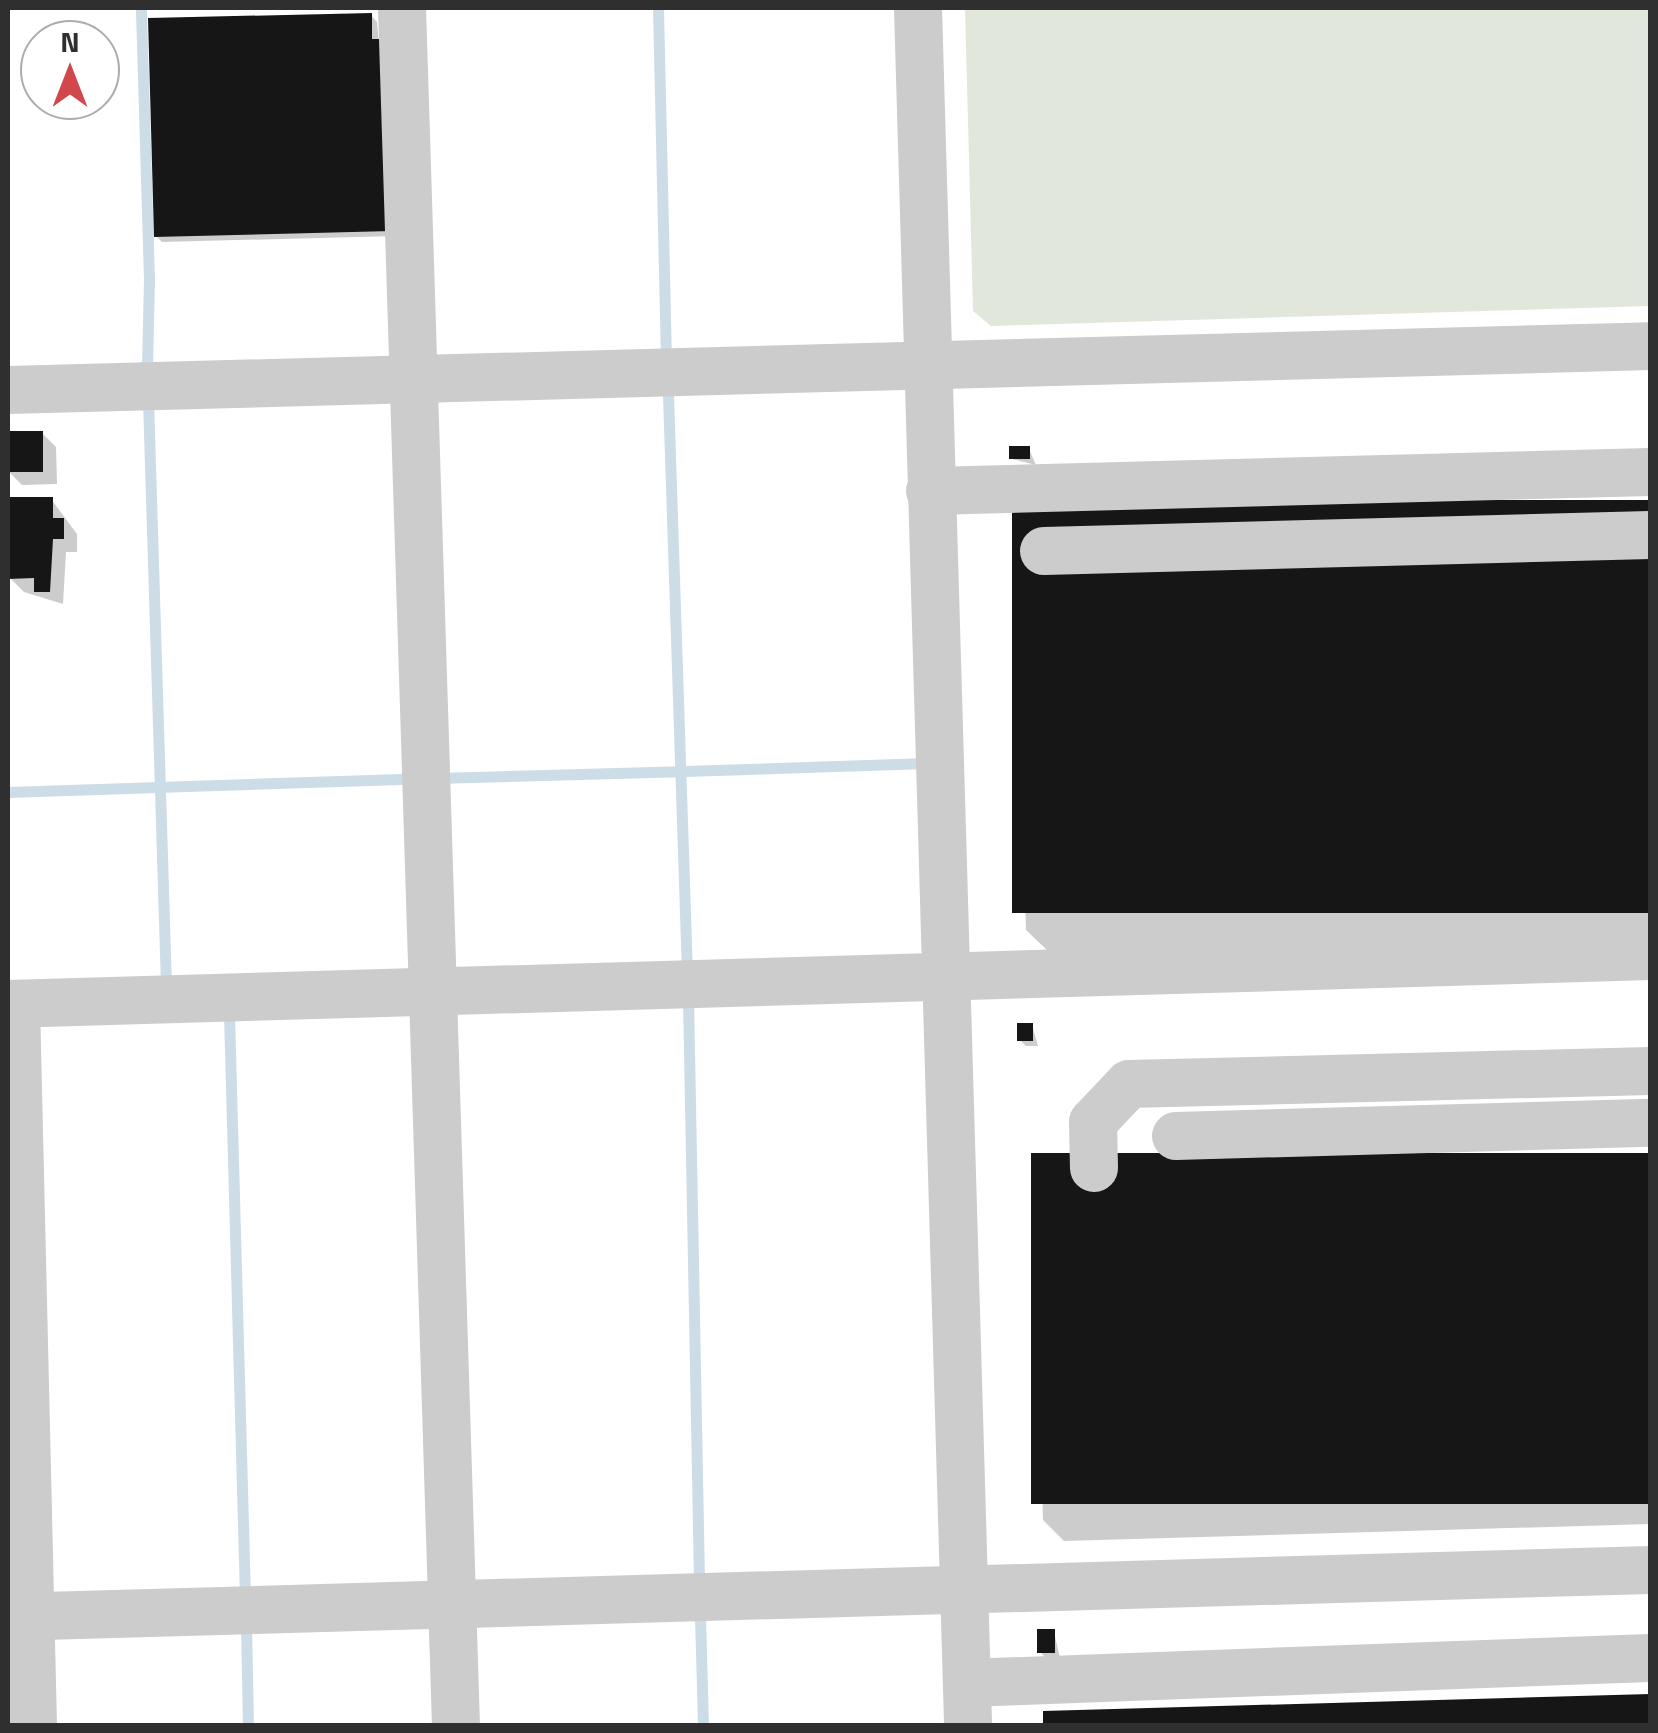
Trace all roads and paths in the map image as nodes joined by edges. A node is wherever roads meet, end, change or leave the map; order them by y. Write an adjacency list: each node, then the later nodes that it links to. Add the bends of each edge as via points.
1 (402, 8): 5 (street)
2 (918, 8): 4 (street)
3 (1650, 346): 4 (street)
4 (926, 363): 5 (street); 8 (street)
5 (411, 375): 6 (street); 13 (street)
6 (8, 390)
7 (1650, 472): 8 (street)
8 (930, 491): 12 (street)
9 (1650, 535): 10 (street)
10 (1044, 552)
11 (1650, 956): 12 (street)
12 (948, 974): 13 (street); 20 (street)
13 (430, 994): 14 (street); 21 (street)
14 (12, 1004): 22 (street)
15 (1650, 1071): 18 (street, via 1129,1084 1094,1122)
16 (1650, 1124): 17 (street)
17 (1176, 1136)
18 (1094, 1168)
19 (1650, 1570): 20 (street)
20 (964, 1590): 21 (street); 24 (street)
21 (453, 1604): 22 (street); 26 (street)
22 (19, 1617): 25 (street)
23 (1650, 1658): 24 (street)
24 (967, 1704)
25 (34, 1726)
26 (456, 1726)

